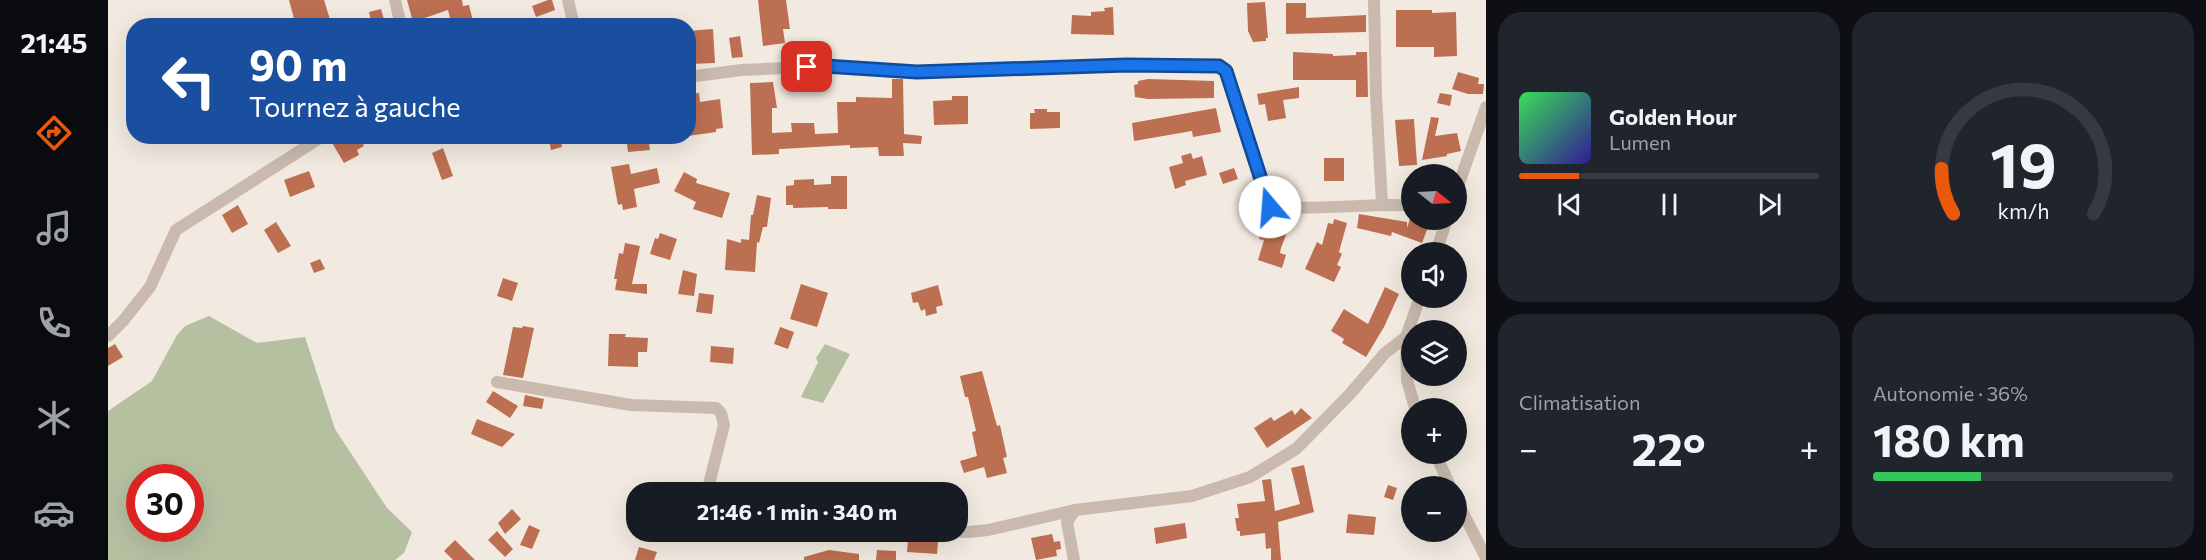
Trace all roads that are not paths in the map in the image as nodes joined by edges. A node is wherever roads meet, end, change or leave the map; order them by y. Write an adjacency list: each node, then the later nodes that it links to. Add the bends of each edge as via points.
1 (395, 0): 4 (street)
2 (568, 0): 5 (street)
3 (1374, 0): 10 (street)
4 (399, 18)
5 (572, 18)
6 (696, 76): 10 (street, via 825,66 917,72 1219,66 1226,71 1270,207)
7 (1486, 107): 9 (street)
8 (310, 144): 12 (street, via 176,230 150,287)
9 (1466, 164)
10 (1382, 204): 11 (street)
11 (1401, 205)
12 (108, 336)
13 (1401, 341): 16 (street, via 1296,449 1250,477 1192,496)
14 (497, 382): 15 (street, via 631,405 716,408 724,425)
15 (710, 482)
16 (1075, 510): 18 (street); 20 (street, via 1067,522)
17 (1467, 521): 19 (street)
18 (968, 532)
19 (1486, 558)
20 (1074, 560)

